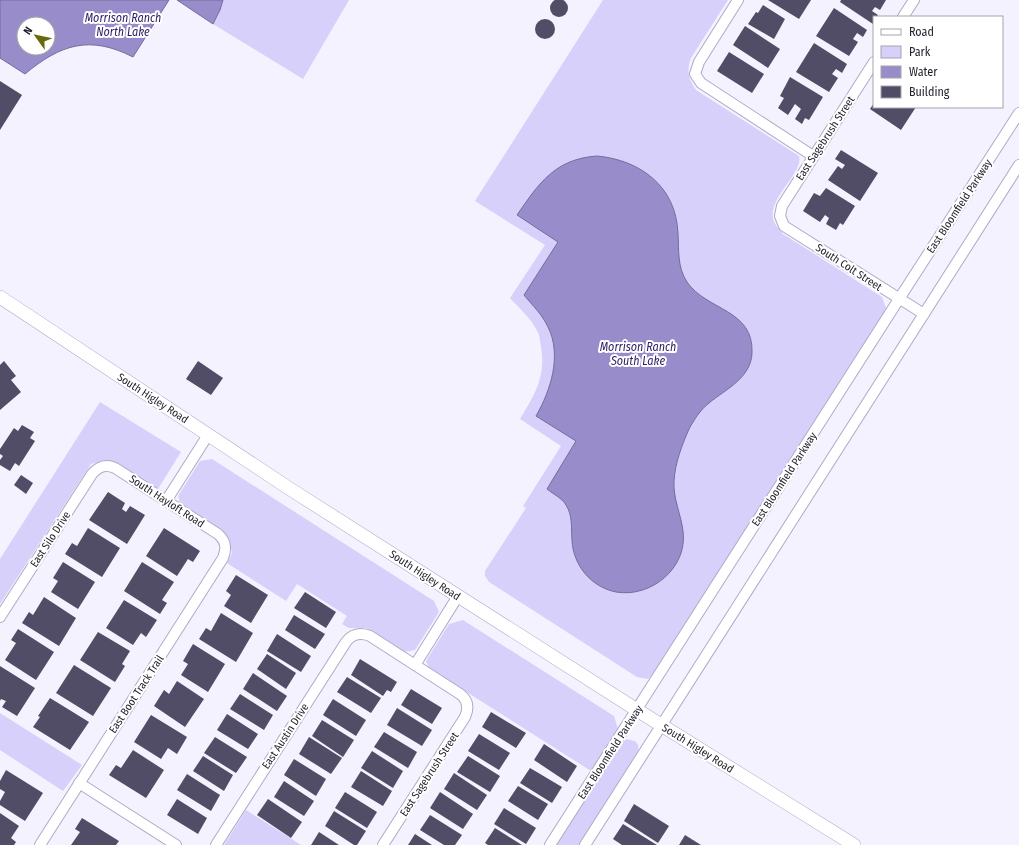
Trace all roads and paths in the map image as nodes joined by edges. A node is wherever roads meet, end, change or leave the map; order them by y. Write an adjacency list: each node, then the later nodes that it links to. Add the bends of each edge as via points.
1 (738, 0): 6 (street, via 699,62 695,74 701,83)
2 (914, 0): 3 (street)
3 (904, 16)
4 (873, 64): 6 (street, East Sagebrush Street)
5 (1019, 113): 10 (street, East Bloomfield Parkway)
6 (813, 156): 8 (street, East Sagebrush Street, via 782,206)
7 (1019, 165): 11 (street)
8 (780, 216): 10 (street, South Colt Street, via 784,226)
9 (0, 298): 12 (main road, South Higley Road)
10 (899, 299): 11 (street, South Colt Street); 19 (street, East Bloomfield Parkway)
11 (924, 314): 20 (street)
12 (208, 435): 14 (street); 16 (main road, South Higley Road)
13 (105, 466): 14 (street, South Hayloft Road, via 115,468); 17 (street, East Silo Drive, via 92,474)
14 (166, 501): 15 (street, South Hayloft Road, via 218,534)
15 (225, 542): 21 (street, East Boot Track Trail, via 223,558)
16 (458, 596): 18 (street); 19 (main road, South Higley Road)
17 (0, 617)
18 (415, 665): 25 (street, East Austin Drive, via 370,636 359,634 349,638); 26 (street, East Sagebrush Street, via 460,694 466,702 467,712)
19 (637, 710): 20 (main road, South Higley Road); 27 (street, East Bloomfield Parkway)
20 (661, 725): 22 (main road, South Higley Road); 28 (street)
21 (79, 783): 23 (street, East Boot Track Trail); 24 (street)
22 (840, 841): 29 (main road, South Higley Road)
23 (40, 845)
24 (176, 845)
25 (216, 845)
26 (383, 845)
27 (550, 845)
28 (585, 845)
29 (854, 845)

